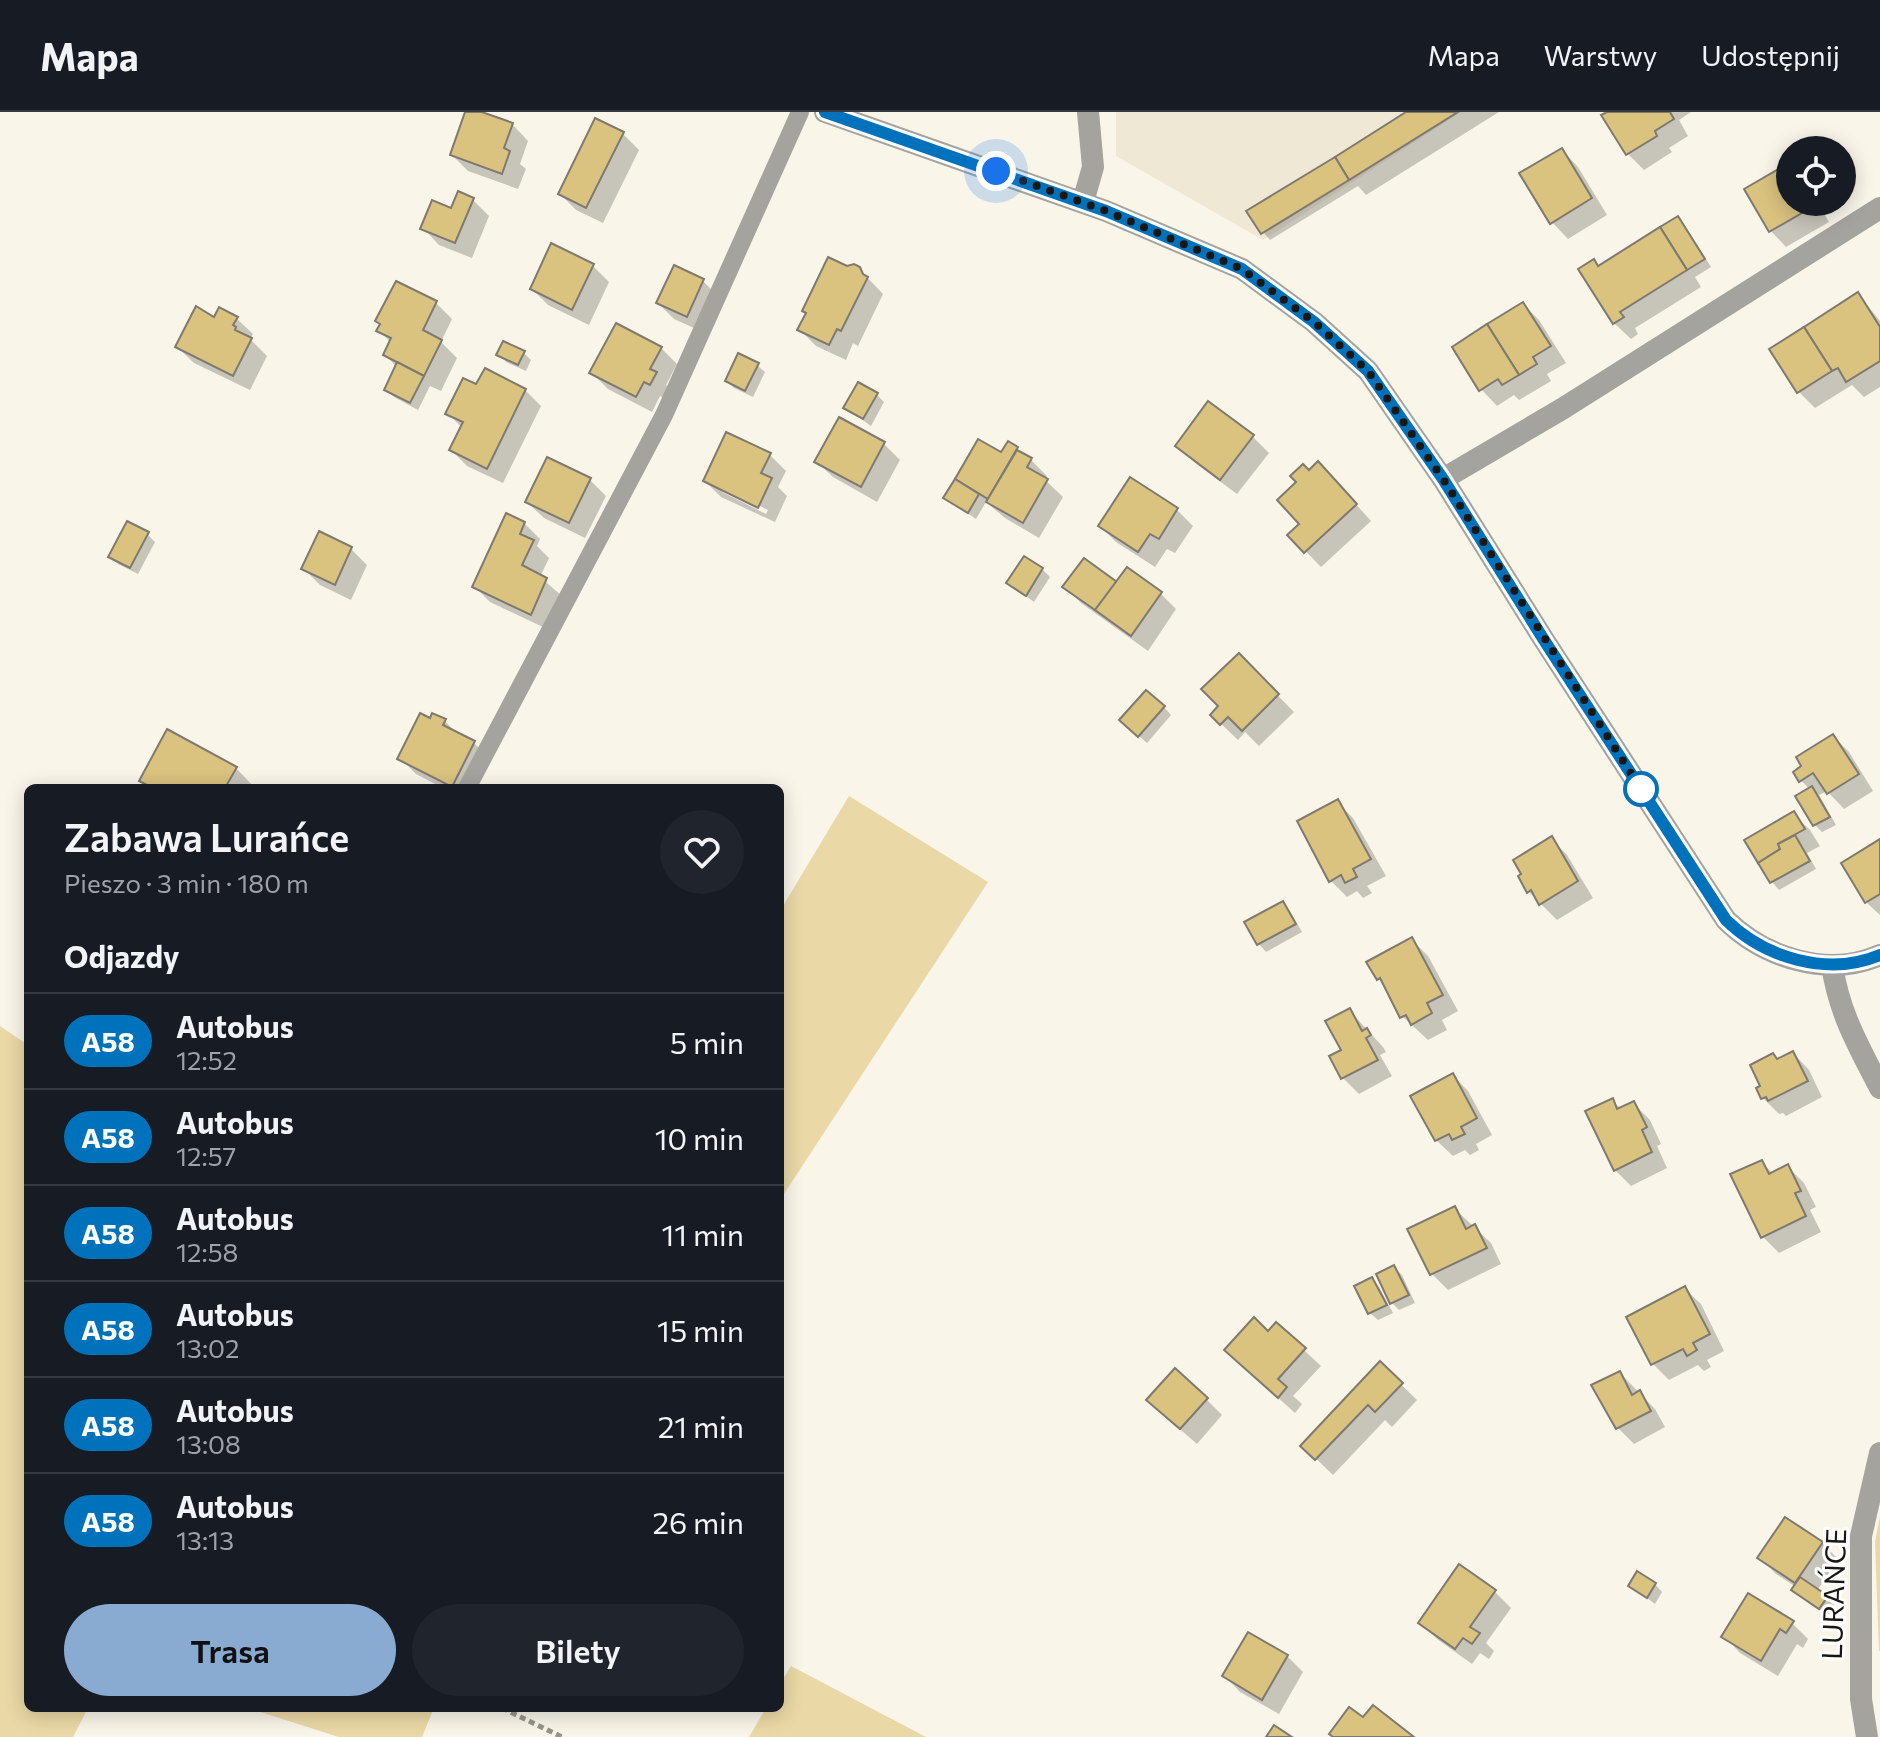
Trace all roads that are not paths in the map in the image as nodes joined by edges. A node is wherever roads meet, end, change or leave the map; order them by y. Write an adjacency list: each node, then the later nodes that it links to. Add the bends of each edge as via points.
1 (800, 112): 7 (lane, via 664,415)
2 (825, 112): 4 (street)
3 (1088, 112): 4 (street, via 1093,167)
4 (1083, 202): 6 (street, via 1242,269 1314,322 1368,371)
5 (1880, 208): 6 (street)
6 (1443, 479): 9 (street, via 1726,920 1771,952)
7 (469, 784)
8 (1880, 955): 9 (street)
9 (1832, 965): 10 (street, via 1846,1023)
10 (1880, 1088)
11 (1880, 1453): 12 (street, LURAŃCE, via 1861,1536 1861,1699)
12 (1867, 1737)

